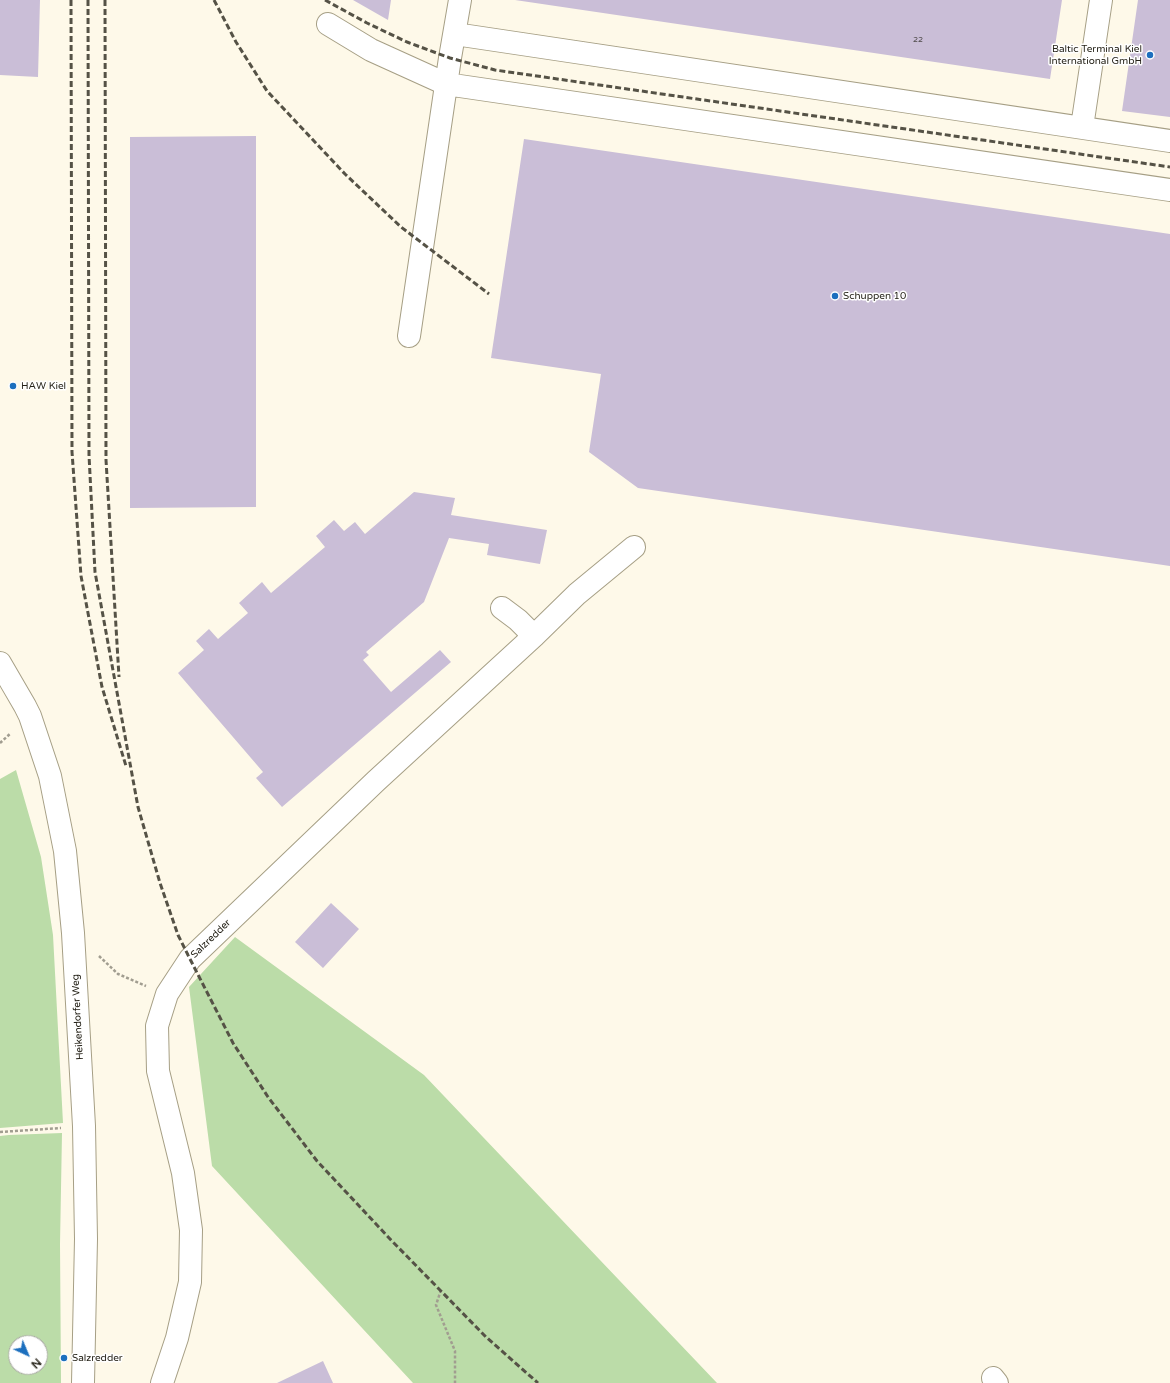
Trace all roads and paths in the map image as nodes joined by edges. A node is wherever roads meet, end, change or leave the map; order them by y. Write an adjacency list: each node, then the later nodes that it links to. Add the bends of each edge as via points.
1 (460, 0): 4 (street)
2 (1101, 0): 6 (street)
3 (328, 24): 5 (street, via 371,50)
4 (455, 34): 5 (street); 6 (street)
5 (446, 84): 8 (street); 9 (street)
6 (1082, 127): 7 (street)
7 (1170, 141)
8 (1170, 190)
9 (409, 336)
10 (634, 547): 12 (street, Salzredder, via 577,594)
11 (502, 608): 12 (street)
12 (534, 636): 20 (street, Salzredder, via 376,781 190,959 167,994 157,1026 158,1071 183,1173 191,1230 190,1282 177,1338)
13 (0, 663): 16 (street, Heikendorfer Weg, via 25,706 50,776 65,851 73,933)
14 (102, 958): 15 (path, via 118,974)
15 (152, 988)
16 (84, 1126): 17 (path); 19 (street, Heikendorfer Weg, via 86,1239)
17 (0, 1132)
18 (441, 1290): 21 (path, via 436,1305 455,1351)
19 (83, 1383)
20 (162, 1383)
21 (455, 1383)

